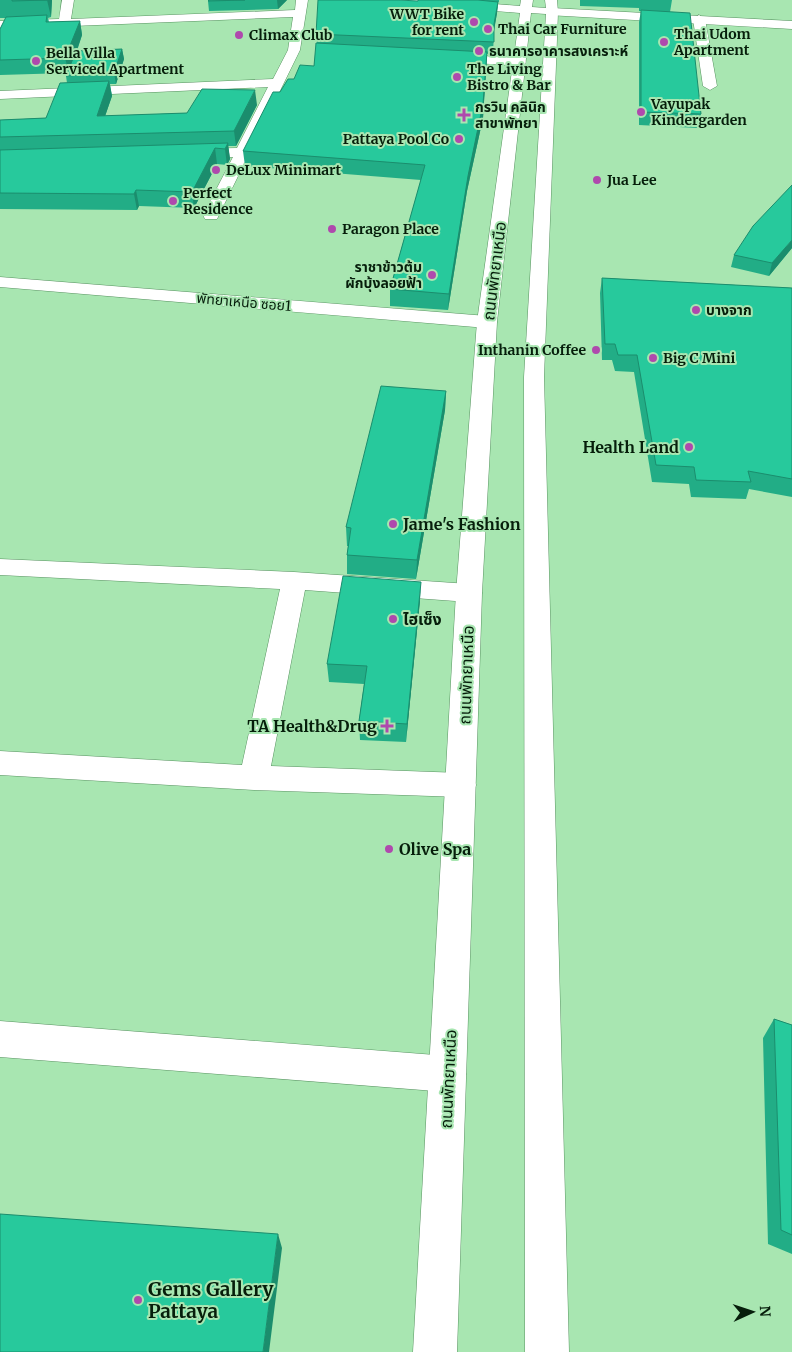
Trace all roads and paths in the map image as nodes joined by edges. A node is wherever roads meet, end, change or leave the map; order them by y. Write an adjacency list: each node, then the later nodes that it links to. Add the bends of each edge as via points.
1 (68, 0): 7 (street)
2 (398, 0): 3 (street)
3 (527, 5): 4 (street); 11 (street, ถนนพัทยาเหนือ)
4 (551, 6): 6 (street); 29 (street, via 534,376)
5 (301, 7): 7 (street); 12 (street, via 299,50)
6 (698, 20): 9 (street); 13 (street)
7 (65, 22): 8 (street)
8 (0, 25)
9 (792, 25)
10 (432, 57): 11 (street)
11 (520, 62): 19 (street, ถนนพัทยาเหนือ)
12 (276, 83): 14 (street); 15 (street)
13 (710, 86)
14 (0, 95)
15 (243, 152): 16 (street); 17 (street)
16 (175, 154)
17 (211, 215)
18 (0, 282): 19 (street, พัทยาเหนือ ซอย1)
19 (487, 322): 22 (street, ถนนพัทยาเหนือ)
20 (0, 567): 21 (street)
21 (294, 581): 22 (street); 24 (street)
22 (469, 594): 25 (street, ถนนพัทยาเหนือ)
23 (0, 763): 24 (street)
24 (254, 778): 25 (street)
25 (461, 785): 27 (street, ถนนพัทยาเหนือ)
26 (0, 1039): 27 (street)
27 (448, 1074): 28 (street, ถนนพัทยาเหนือ)
28 (435, 1352)
29 (547, 1352)

